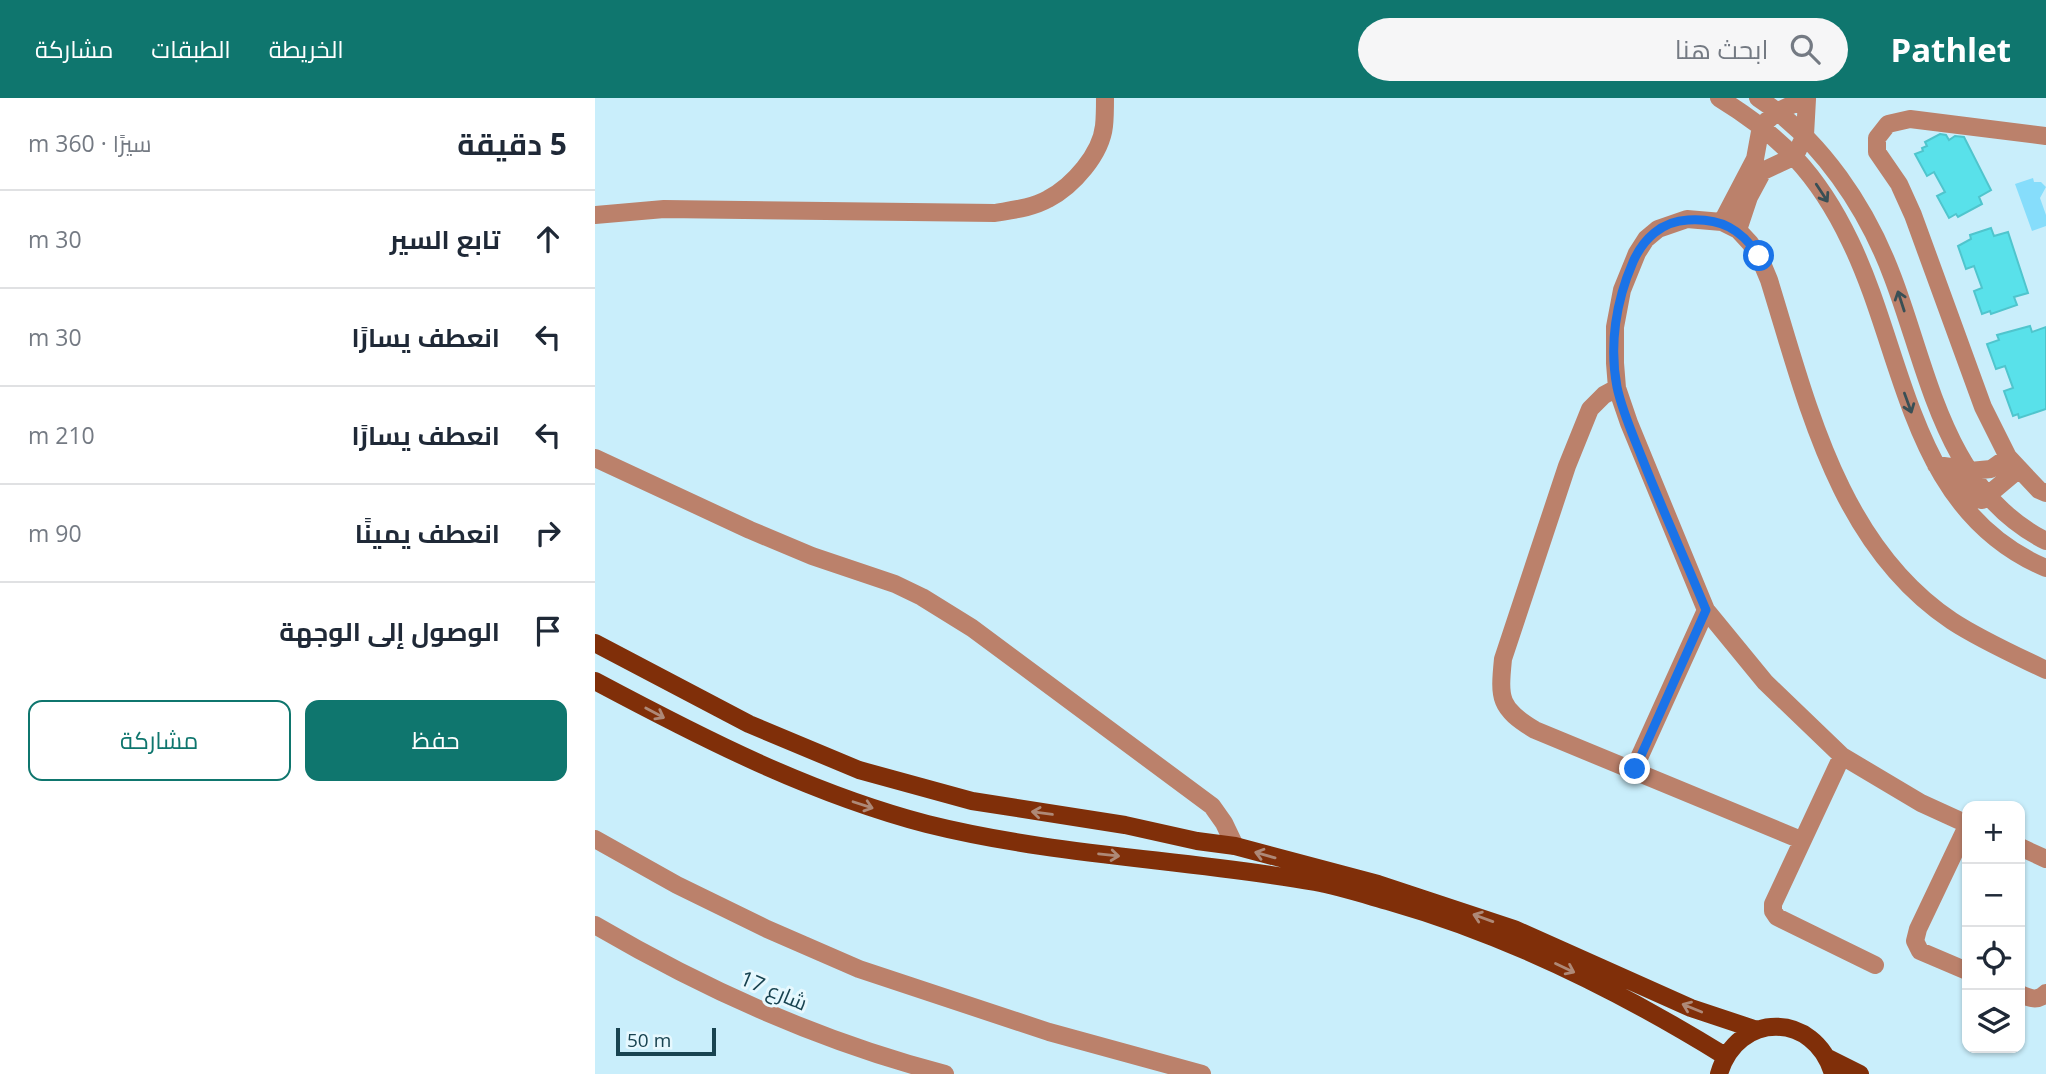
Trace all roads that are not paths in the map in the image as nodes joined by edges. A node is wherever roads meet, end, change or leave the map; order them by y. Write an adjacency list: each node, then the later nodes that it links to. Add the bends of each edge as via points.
1 (1105, 98): 10 (street, via 1104,129 1091,159 1049,199 1025,208 995,213 664,209)
2 (1719, 98): 6 (street)
3 (1758, 98): 5 (street)
4 (1807, 98): 5 (street); 7 (street)
5 (1778, 111): 6 (street); 7 (street)
6 (1761, 126): 9 (street); 11 (street, via 1755,159)
7 (1805, 135): 9 (street); 16 (street, one-way to 7, via 1944,426 1877,241 1854,200)
8 (2046, 136): 14 (street, via 1910,119 1888,124 1876,143 1913,215 1983,407)
9 (1795, 156): 11 (street, via 1763,171); 15 (street, one-way to 15, via 1821,191 1858,258 1913,418)
10 (595, 215)
11 (1730, 226): 12 (street, via 1686,219 1646,239 1617,308); 23 (street, via 1759,256 1825,452 1847,503 1882,555 1902,579 1951,620)
12 (1617, 388): 21 (street); 26 (street, via 1590,409 1567,466 1503,659 1501,681 1503,704 1516,718 1535,730)
13 (595, 458): 31 (street, via 799,551 895,584 948,612 1212,806)
14 (2014, 463): 16 (street); 17 (street); 18 (street)
15 (1935, 465): 17 (street, via 1951,467 1975,498 1982,500); 20 (street, via 1952,492 1990,534)
16 (1970, 471): 17 (street)
17 (1986, 493): 19 (street, via 2008,517)
18 (2046, 494)
19 (2046, 541)
20 (2046, 568)
21 (1706, 610): 25 (street, via 1765,682); 26 (street)
22 (595, 643): 31 (main road, one-way to 22, via 972,801 859,770 749,724)
23 (2046, 670)
24 (595, 681): 40 (main road, one-way to 40, via 752,762 842,798 925,823 1054,849 1318,883 1454,922 1586,977)
25 (1842, 756): 27 (street); 30 (street)
26 (1635, 769): 30 (street)
27 (1962, 823)
28 (1962, 836): 36 (street, via 1915,941 1920,951)
29 (595, 839): 43 (street, via 756,924 859,969 1049,1032)
30 (1801, 840): 35 (street, via 1773,911)
31 (1235, 846): 39 (main road, one-way to 31, via 1691,1008 1470,913)
32 (2025, 850): 33 (street)
33 (2046, 859)
34 (595, 925): 42 (street, شارع 17, via 669,967 767,1012)
35 (1875, 965)
36 (1962, 969)
37 (2046, 993): 38 (street, via 2033,999)
38 (2025, 996)
39 (1757, 1030): 40 (main road, via 1739,1040); 41 (main road, via 1777,1026 1798,1030 1815,1042)
40 (1725, 1056): 45 (main road)
41 (1830, 1066): 46 (main road)
42 (919, 1071): 44 (street, شارع 17)
43 (1197, 1073)
44 (945, 1074)
45 (1719, 1074)
46 (1860, 1074)

